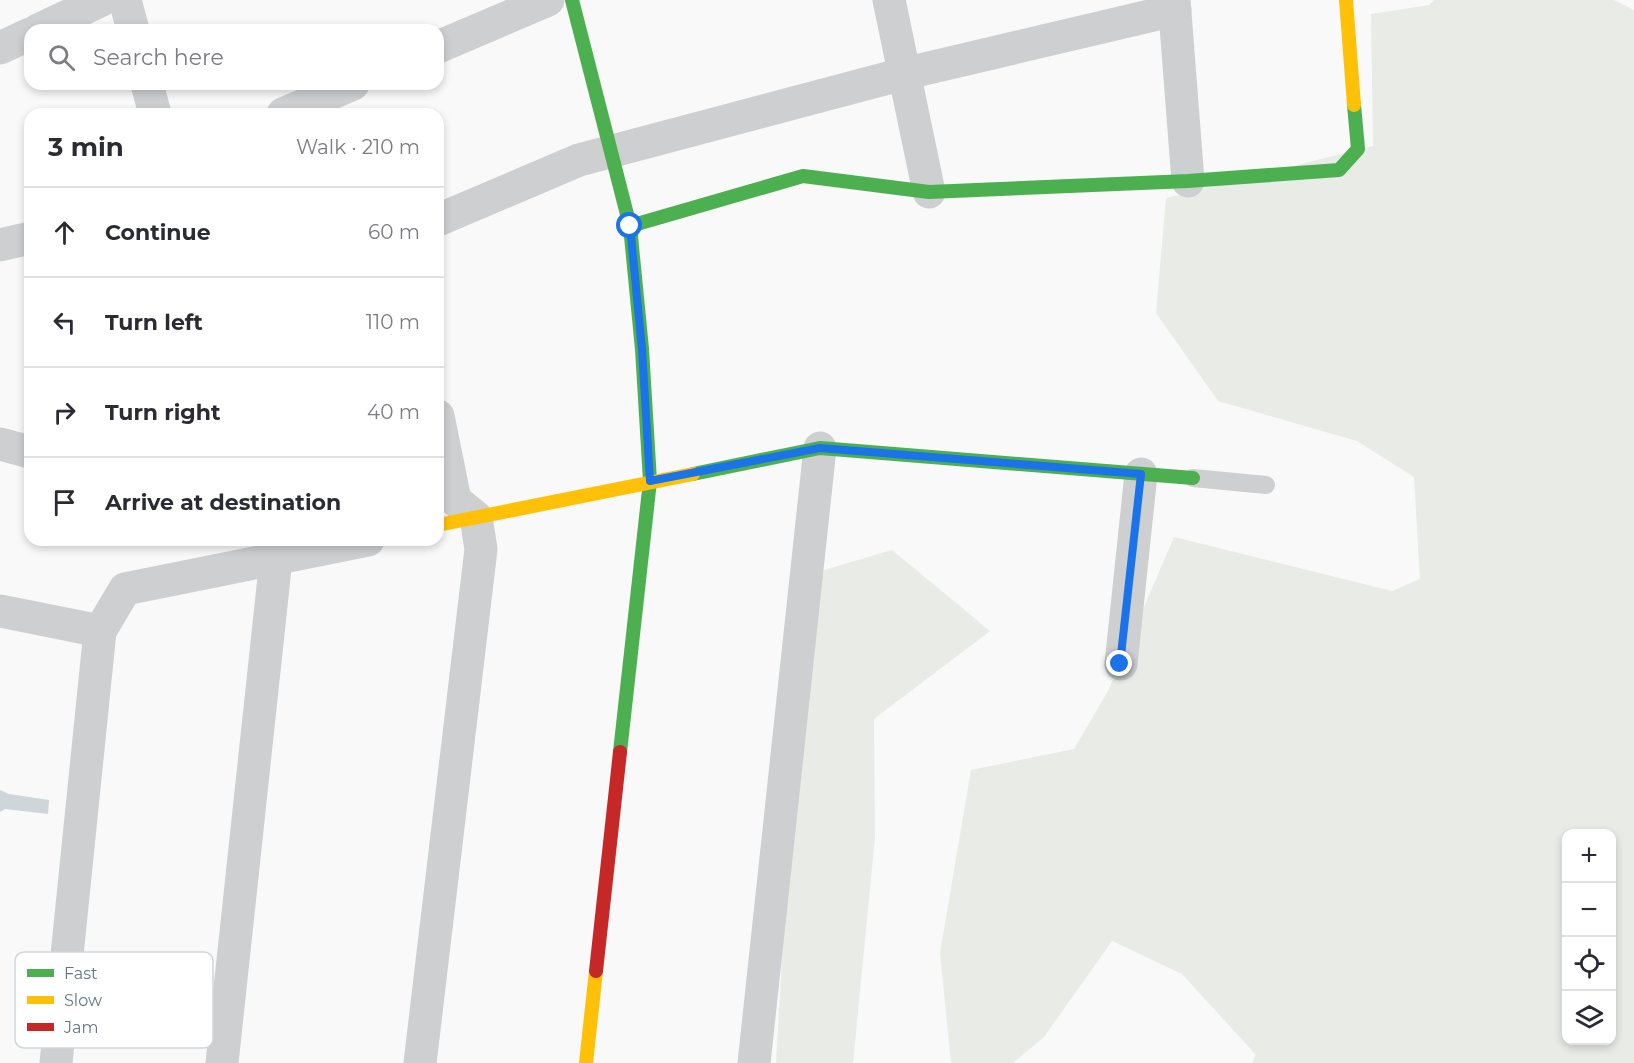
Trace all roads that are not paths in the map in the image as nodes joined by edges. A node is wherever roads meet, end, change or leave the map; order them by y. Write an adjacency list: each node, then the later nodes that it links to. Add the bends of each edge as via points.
1 (102, 0): 8 (street)
2 (124, 0): 9 (street)
3 (548, 0): 11 (street)
4 (572, 0): 18 (street)
5 (889, 0): 13 (street)
6 (1346, 0): 19 (street, via 1358,149 1339,170)
7 (1174, 5): 13 (street); 19 (street)
8 (51, 24)
9 (130, 24)
10 (24, 37): 12 (street)
11 (444, 44)
12 (0, 48)
13 (903, 74): 18 (street); 20 (street)
14 (149, 90): 16 (street)
15 (339, 90): 17 (street)
16 (153, 108)
17 (297, 108)
18 (611, 152): 21 (street, via 579,160); 22 (street)
19 (1188, 181): 20 (street)
20 (929, 192): 22 (street, via 803,176)
21 (444, 217)
22 (630, 226): 31 (street)
23 (24, 239): 24 (street)
24 (0, 245)
25 (0, 444): 28 (street)
26 (444, 446): 33 (street, via 455,500)
27 (820, 448): 29 (street); 31 (street); 46 (street)
28 (24, 451)
29 (1141, 474): 30 (street); 39 (street)
30 (1193, 478): 32 (lane)
31 (650, 481): 33 (street); 45 (street)
32 (1266, 484)
33 (476, 517): 34 (street); 44 (street, via 481,549)
34 (444, 524)
35 (339, 546): 36 (street)
36 (276, 559): 38 (street, via 125,589); 43 (street)
37 (0, 611): 38 (street)
38 (100, 631): 40 (street)
39 (1120, 664)
40 (67, 952)
41 (58, 1048): 42 (street)
42 (56, 1063)
43 (222, 1063)
44 (420, 1063)
45 (586, 1063)
46 (754, 1063)

